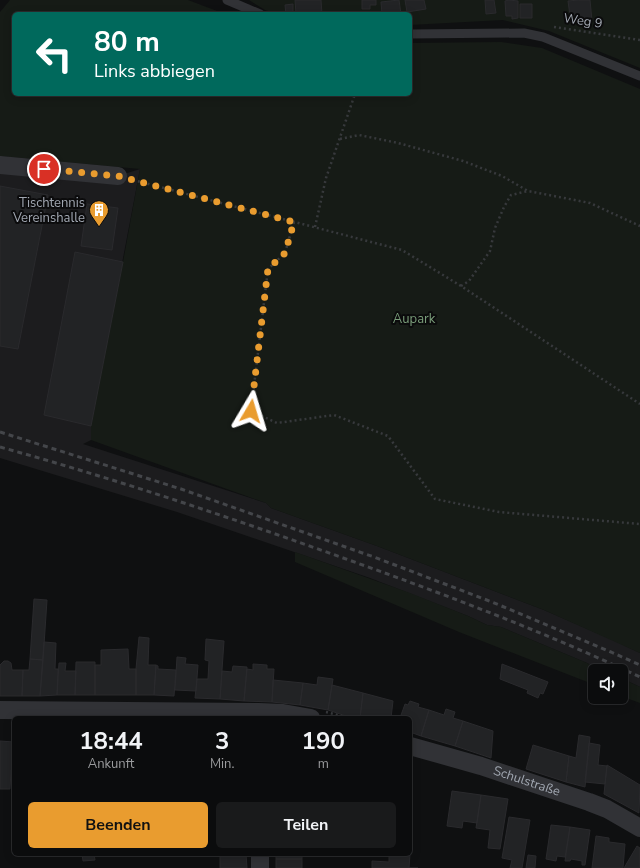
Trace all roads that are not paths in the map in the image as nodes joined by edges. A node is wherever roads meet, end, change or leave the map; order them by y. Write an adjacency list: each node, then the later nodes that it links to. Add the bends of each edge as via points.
1 (227, 0): 2 (lane)
2 (255, 12)
3 (412, 34): 4 (lane, via 524,33 543,37)
4 (640, 76)
5 (0, 165): 6 (street)
6 (118, 176)
7 (0, 710): 8 (street)
8 (259, 715): 9 (street, via 283,713)
9 (299, 716)
10 (412, 747): 11 (street, Schulstraße, via 481,766 588,802 607,809)
11 (640, 828)
12 (260, 856): 13 (street)
13 (260, 868)

